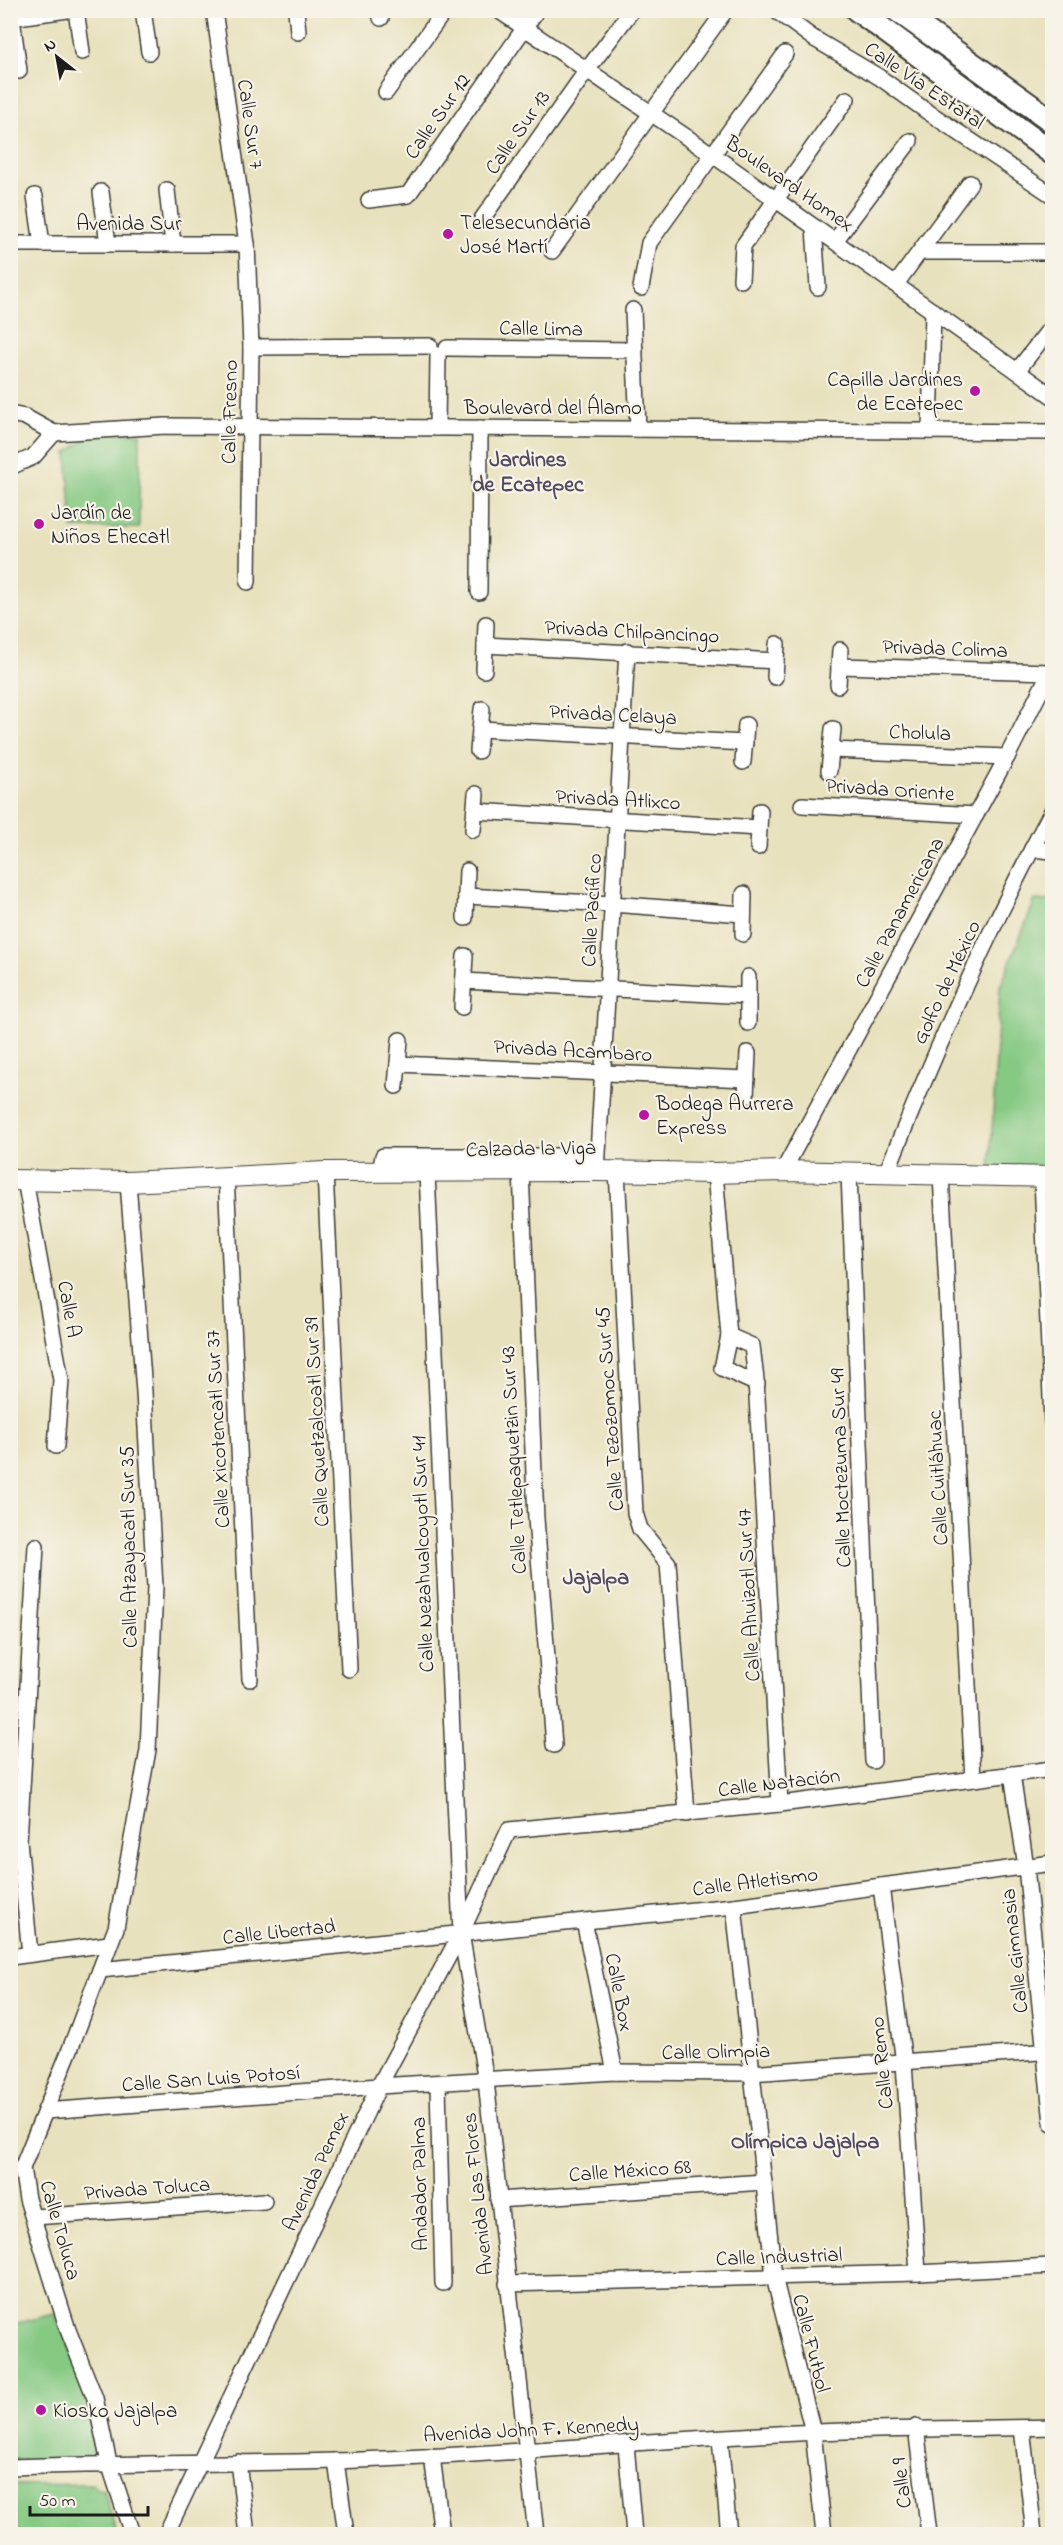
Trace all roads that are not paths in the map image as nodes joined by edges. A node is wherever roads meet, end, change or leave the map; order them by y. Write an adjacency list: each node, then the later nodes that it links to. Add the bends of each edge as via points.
1 (67, 10): 14 (street)
2 (76, 10): 17 (street)
3 (143, 10): 18 (street)
4 (214, 10): 43 (street, Calle Sur 7)
5 (296, 10): 16 (street)
6 (445, 10): 22 (street)
7 (498, 10): 15 (street, Boulevard Homex)
8 (537, 10): 15 (street, Calle Sur 12)
9 (632, 10): 20 (street, Calle Sur 13)
10 (775, 10): 32 (street, Calle Vía Estatal)
11 (857, 10): 27 (highway)
12 (897, 10): 25 (highway)
13 (725, 11): 24 (street)
14 (11, 18): 21 (street)
15 (524, 29): 20 (street, Boulevard Homex); 35 (street, Calle Sur 12, via 408,195)
16 (298, 32)
17 (82, 52)
18 (149, 52)
19 (785, 54): 28 (street)
20 (587, 70): 24 (street, Boulevard Homex); 36 (street, Calle Sur 13)
21 (19, 71)
22 (386, 92)
23 (847, 99): 34 (street)
24 (651, 115): 28 (street, Boulevard Homex); 44 (street)
25 (1053, 121)
26 (910, 141): 38 (street)
27 (1053, 153)
28 (713, 155): 34 (street, Boulevard Homex); 50 (street, via 649,243)
29 (970, 183): 45 (street)
30 (167, 190): 42 (street)
31 (101, 192): 41 (street)
32 (1053, 195)
33 (35, 196): 40 (street)
34 (776, 200): 37 (street, Boulevard Homex); 47 (street, via 743,246)
35 (369, 201)
36 (482, 219)
37 (814, 226): 38 (street, Boulevard Homex); 49 (street)
38 (835, 241): 48 (street, Boulevard Homex)
39 (10, 244): 40 (street, Avenida Sur)
40 (42, 244): 41 (street, Avenida Sur)
41 (108, 244): 42 (street, Avenida Sur)
42 (173, 244): 43 (street, Avenida Sur)
43 (247, 244): 54 (street, Calle Fresno)
44 (552, 251)
45 (920, 252): 46 (street); 48 (street)
46 (1053, 252)
47 (741, 280)
48 (896, 285): 52 (street, Boulevard Homex)
49 (818, 287)
50 (642, 288)
51 (633, 310): 56 (street)
52 (933, 311): 57 (street, Boulevard Homex); 64 (street)
53 (1053, 326): 57 (street)
54 (251, 347): 55 (street, Calle Lima); 60 (street, Calle Fresno)
55 (438, 350): 56 (street, Calle Lima); 61 (street)
56 (635, 350): 63 (street)
57 (1017, 371): 58 (street, Boulevard Homex)
58 (1053, 396)
59 (10, 414): 66 (street, via 25,417)
60 (249, 426): 61 (street, Boulevard del Álamo); 66 (street, Boulevard del Álamo, via 124,427); 68 (street, Calle Fresno)
61 (437, 428): 62 (street, Boulevard del Álamo)
62 (480, 428): 63 (street, Boulevard del Álamo); 69 (street)
63 (638, 429): 64 (street, Boulevard del Álamo)
64 (930, 431): 65 (street, Boulevard del Álamo)
65 (1053, 432)
66 (54, 433): 67 (street, via 33,457)
67 (10, 467)
68 (248, 582)
69 (479, 591)
70 (486, 624): 72 (street)
71 (777, 644): 75 (street)
72 (485, 645): 74 (street, Privada Chilpancingo); 77 (street)
73 (840, 650): 76 (street)
74 (627, 651): 75 (street, Privada Chilpancingo); 85 (street, Calle Pacífico)
75 (776, 661): 79 (street)
76 (839, 666): 78 (street, Privada Colima); 80 (street)
77 (484, 670)
78 (1050, 672): 89 (street, Calle Panamericana)
79 (775, 677)
80 (838, 685)
81 (482, 709): 83 (street)
82 (746, 725): 86 (street)
83 (480, 729): 85 (street, Privada Celaya); 88 (street)
84 (833, 729): 87 (street)
85 (622, 735): 86 (street, Privada Celaya); 98 (street, Calle Pacífico)
86 (745, 743): 90 (street)
87 (831, 750): 89 (street, Cholula); 91 (street)
88 (478, 751)
89 (1007, 757): 97 (street, Calle Panamericana)
90 (743, 762)
91 (829, 771)
92 (476, 794): 94 (street)
93 (802, 805): 97 (street, Privada Oriente)
94 (475, 811): 98 (street, Privada Atlixco); 100 (street)
95 (760, 811): 99 (street)
96 (1053, 811): 102 (street, Golfo de México)
97 (976, 815): 126 (street, Calle Panamericana)
98 (618, 821): 99 (street, Privada Atlixco); 107 (street, Calle Pacífico)
99 (759, 828): 101 (street)
100 (473, 830)
101 (758, 847)
102 (1032, 849): 103 (street); 133 (street, Golfo de México, via 930,1063)
103 (1053, 851)
104 (467, 872): 106 (street)
105 (744, 894): 108 (street)
106 (466, 896): 107 (street); 109 (street)
107 (612, 904): 108 (street); 114 (street, Calle Pacífico)
108 (743, 914): 110 (street)
109 (465, 918)
110 (743, 934)
111 (465, 956): 113 (street)
112 (748, 977): 115 (street)
113 (464, 981): 114 (street); 116 (street)
114 (607, 989): 115 (street); 121 (street, Calle Pacífico)
115 (748, 996): 117 (street)
116 (462, 1007)
117 (748, 1023)
118 (400, 1040): 120 (street)
119 (748, 1053): 122 (street)
120 (398, 1064): 121 (street, Privada Acambaro); 123 (street)
121 (602, 1073): 122 (street, Privada Acambaro); 125 (street, Calle Pacífico)
122 (747, 1079): 124 (street)
123 (396, 1086)
124 (746, 1096)
125 (604, 1166): 128 (street, via 383,1156); 129 (main road, Calzada la Viga); 131 (main road, Calzada la Viga); 152 (street, Calle Tezozomoc Sur 45, via 635,1513 640,1529 668,1563)
126 (783, 1171): 131 (main road, Calzada la Viga); 132 (main road, Calzada la Viga)
127 (325, 1172): 128 (main road, Calzada la Viga); 135 (main road, Calzada la Viga); 144 (street, Calle Quetzalcoatl Sur 39)
128 (380, 1172): 130 (main road, Calzada la Viga)
129 (521, 1172): 130 (main road, Calzada la Viga); 146 (street, Calle Tetlepaquetzin Sur 43, via 536,1519)
130 (427, 1173): 160 (street, Calle Nezahualcoyotl Sur 41)
131 (715, 1173): 139 (street)
132 (849, 1174): 133 (main road, Calzada la Viga); 147 (street, Calle Moctezuma Sur 49)
133 (886, 1174): 134 (main road, Calzada la Viga)
134 (941, 1175): 136 (main road, Calzada la Viga); 150 (street, Calle Cuitláhuac)
135 (226, 1176): 138 (main road, Calzada la Viga); 145 (street, Calle Xicotencatl Sur 37)
136 (1047, 1177): 141 (street)
137 (18, 1180): 138 (main road, Calzada la Viga); 142 (street, Calle A, via 61,1380)
138 (128, 1182): 161 (street, Calle Atzayacatl Sur 35, via 154,1587 148,1750 116,1928)
139 (729, 1336): 140 (street, Calle Ahuizotl Sur 47, via 752,1346); 140 (street, via 722,1368)
140 (757, 1384): 151 (street, Calle Ahuizotl Sur 47)
141 (1053, 1422)
142 (56, 1446)
143 (36, 1546): 154 (street)
144 (350, 1669)
145 (250, 1679)
146 (554, 1745)
147 (873, 1761)
148 (1053, 1769): 149 (street, Calle Natación)
149 (1012, 1774): 150 (street, Calle Natación); 156 (street, Calle Gimnasia)
150 (973, 1779): 151 (street, Calle Natación)
151 (780, 1804): 152 (street, Calle Natación)
152 (687, 1814): 153 (street, Calle Natación)
153 (509, 1830): 160 (street, Avenida Pemex)
154 (15, 1842): 162 (street)
155 (1053, 1863): 156 (street, Calle Atletismo)
156 (1026, 1866): 157 (street, Calle Atletismo); 165 (street, Calle Gimnasia)
157 (881, 1886): 158 (street, Calle Atletismo); 166 (street, Calle Remo)
158 (734, 1906): 159 (street, Calle Atletismo); 168 (street, Calle Futbol)
159 (584, 1921): 160 (street, Calle Atletismo); 167 (street, Calle Box)
160 (461, 1933): 164 (street, Calle Libertad); 169 (street, Avenida Las Flores); 171 (street, Avenida Pemex)
161 (109, 1944): 162 (street); 164 (street, Calle Toluca)
162 (30, 1954): 163 (street)
163 (10, 1957)
164 (100, 1970): 172 (street, Calle Toluca)
165 (1049, 2051): 166 (street, Calle Olimpia); 173 (street, Calle Gimnasia)
166 (904, 2063): 168 (street, Calle Olimpia); 179 (street, Calle Remo)
167 (615, 2072): 168 (street, Calle Olimpia); 169 (street, Calle Olimpia)
168 (750, 2073): 174 (street, Calle Futbol)
169 (486, 2081): 170 (street, Calle Olimpia); 175 (street, Avenida Las Flores)
170 (438, 2084): 171 (street, Calle Olimpia); 181 (street, Andador Palma)
171 (379, 2086): 172 (street, Calle San Luis Potosí); 192 (street, Avenida Pemex)
172 (45, 2111): 177 (street, Calle Toluca, via 22,2168)
173 (1053, 2123)
174 (764, 2182): 175 (street, Calle México 68); 180 (street, Calle Futbol)
175 (498, 2200): 182 (street, Avenida Las Flores)
176 (264, 2201): 177 (street, Privada Toluca)
177 (34, 2217): 194 (street, Calle Toluca, via 68,2330 95,2398)
178 (1053, 2266): 179 (street, Calle Industrial)
179 (918, 2273): 180 (street, Calle Industrial)
180 (774, 2277): 182 (street, Calle Industrial); 186 (street, Calle Futbol)
181 (443, 2283)
182 (507, 2284): 189 (street, Avenida Las Flores)
183 (916, 2427): 185 (street, Avenida John F. Kennedy); 186 (street, Avenida John F. Kennedy); 205 (street, Calle 9)
184 (1053, 2427): 185 (street, Avenida John F. Kennedy)
185 (1022, 2428): 206 (street)
186 (813, 2432): 187 (street, Avenida John F. Kennedy); 204 (street, Calle Futbol)
187 (720, 2439): 188 (street, Avenida John F. Kennedy); 203 (street)
188 (626, 2445): 189 (street, Avenida John F. Kennedy); 202 (street)
189 (528, 2452): 190 (street, Avenida John F. Kennedy); 201 (street, Avenida Las Flores)
190 (432, 2456): 191 (street, Avenida John F. Kennedy); 200 (street)
191 (336, 2461): 193 (street, Avenida John F. Kennedy); 199 (street)
192 (201, 2462): 193 (street, Avenida John F. Kennedy); 194 (street, Avenida John F. Kennedy); 197 (street, Avenida Pemex)
193 (238, 2462): 198 (street)
194 (109, 2463): 195 (street, Avenida John F. Kennedy); 196 (street, Calle Toluca)
195 (10, 2467)
196 (132, 2535)
197 (166, 2535)
198 (247, 2535)
199 (346, 2535)
200 (442, 2535)
201 (536, 2535)
202 (634, 2535)
203 (729, 2535)
204 (824, 2535)
205 (929, 2535)
206 (1034, 2535)

